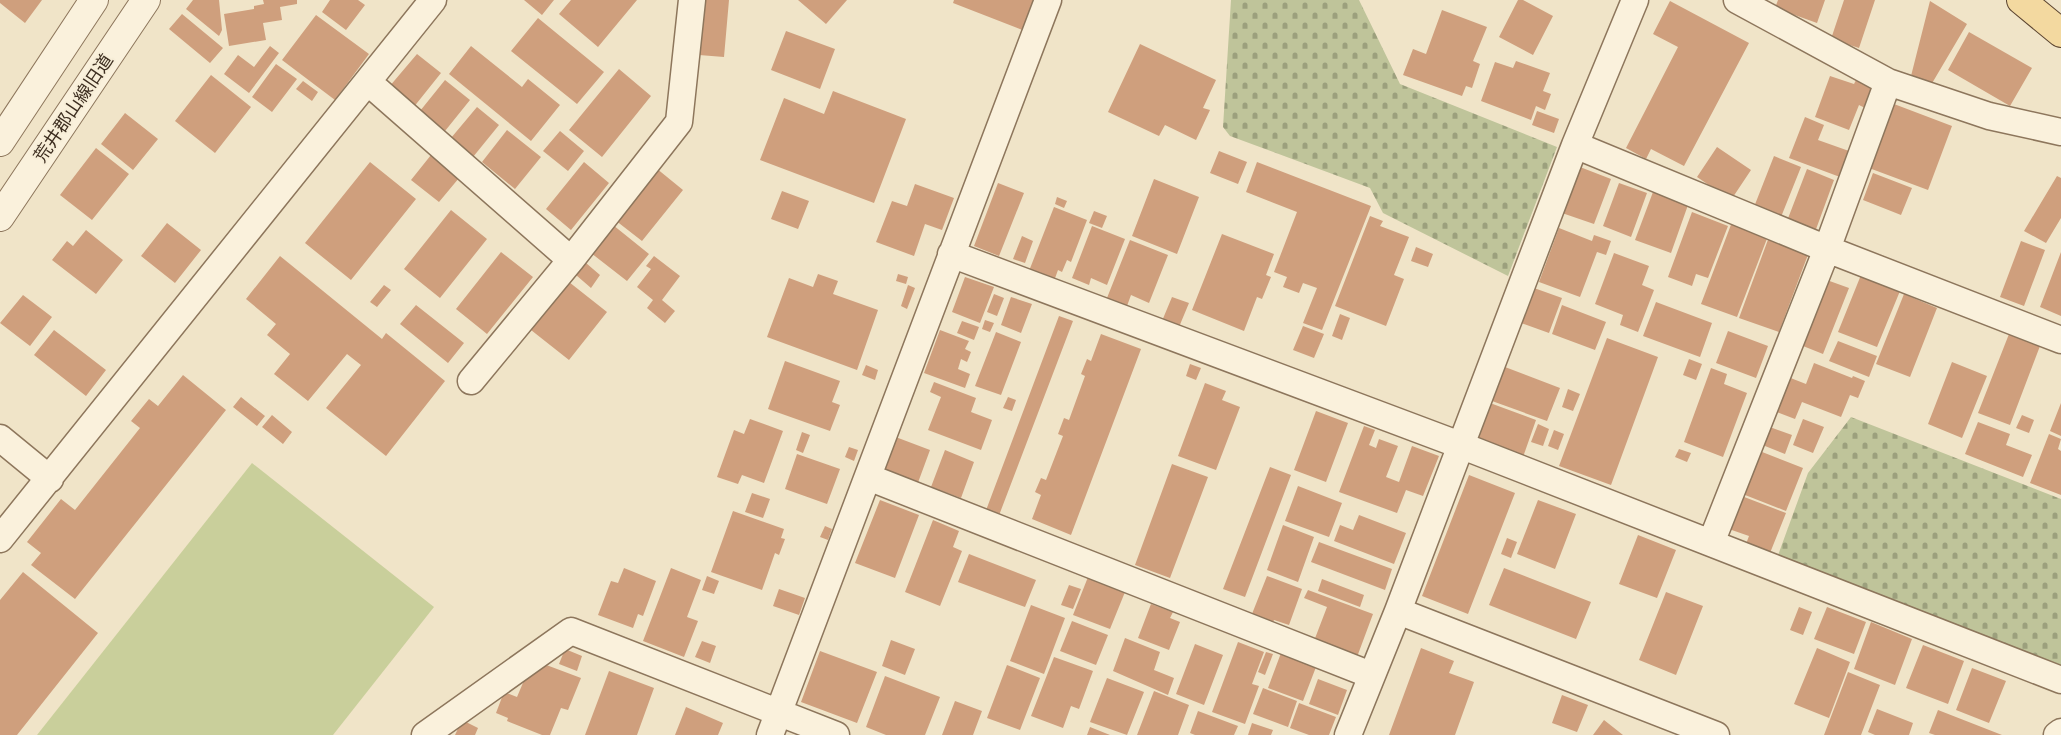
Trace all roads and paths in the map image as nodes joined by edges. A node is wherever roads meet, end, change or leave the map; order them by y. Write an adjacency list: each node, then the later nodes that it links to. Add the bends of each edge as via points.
1 (94, 0): 13 (street)
2 (146, 0): 15 (street, 荒井郡山線旧道)
3 (434, 0): 10 (street)
4 (692, 0): 18 (street, via 679,122)
5 (1048, 0): 17 (street)
6 (1635, 0): 14 (street)
7 (1737, 0): 11 (street)
8 (2021, 0): 9 (main road)
9 (2061, 33)
10 (368, 82): 18 (street); 24 (street)
11 (1888, 82): 12 (street, via 1990,116); 16 (street)
12 (2061, 132)
13 (0, 142)
14 (1575, 145): 16 (street); 22 (street)
15 (0, 217)
16 (1827, 249): 19 (street); 26 (street)
17 (951, 254): 22 (street); 23 (street)
18 (571, 260): 20 (street)
19 (2061, 340)
20 (472, 381)
21 (0, 438): 24 (street)
22 (1460, 445): 26 (street); 27 (street)
23 (868, 477): 28 (street); 30 (street)
24 (50, 479): 25 (street)
25 (0, 539)
26 (1711, 543): 29 (street)
27 (1398, 611): 28 (street); 35 (street)
28 (1372, 675): 34 (street)
29 (2061, 680)
30 (774, 724): 32 (street, via 571,631); 33 (street)
31 (2061, 732): 36 (street)
32 (425, 735)
33 (836, 735)
34 (1348, 735)
35 (1716, 735)
36 (2057, 735)

